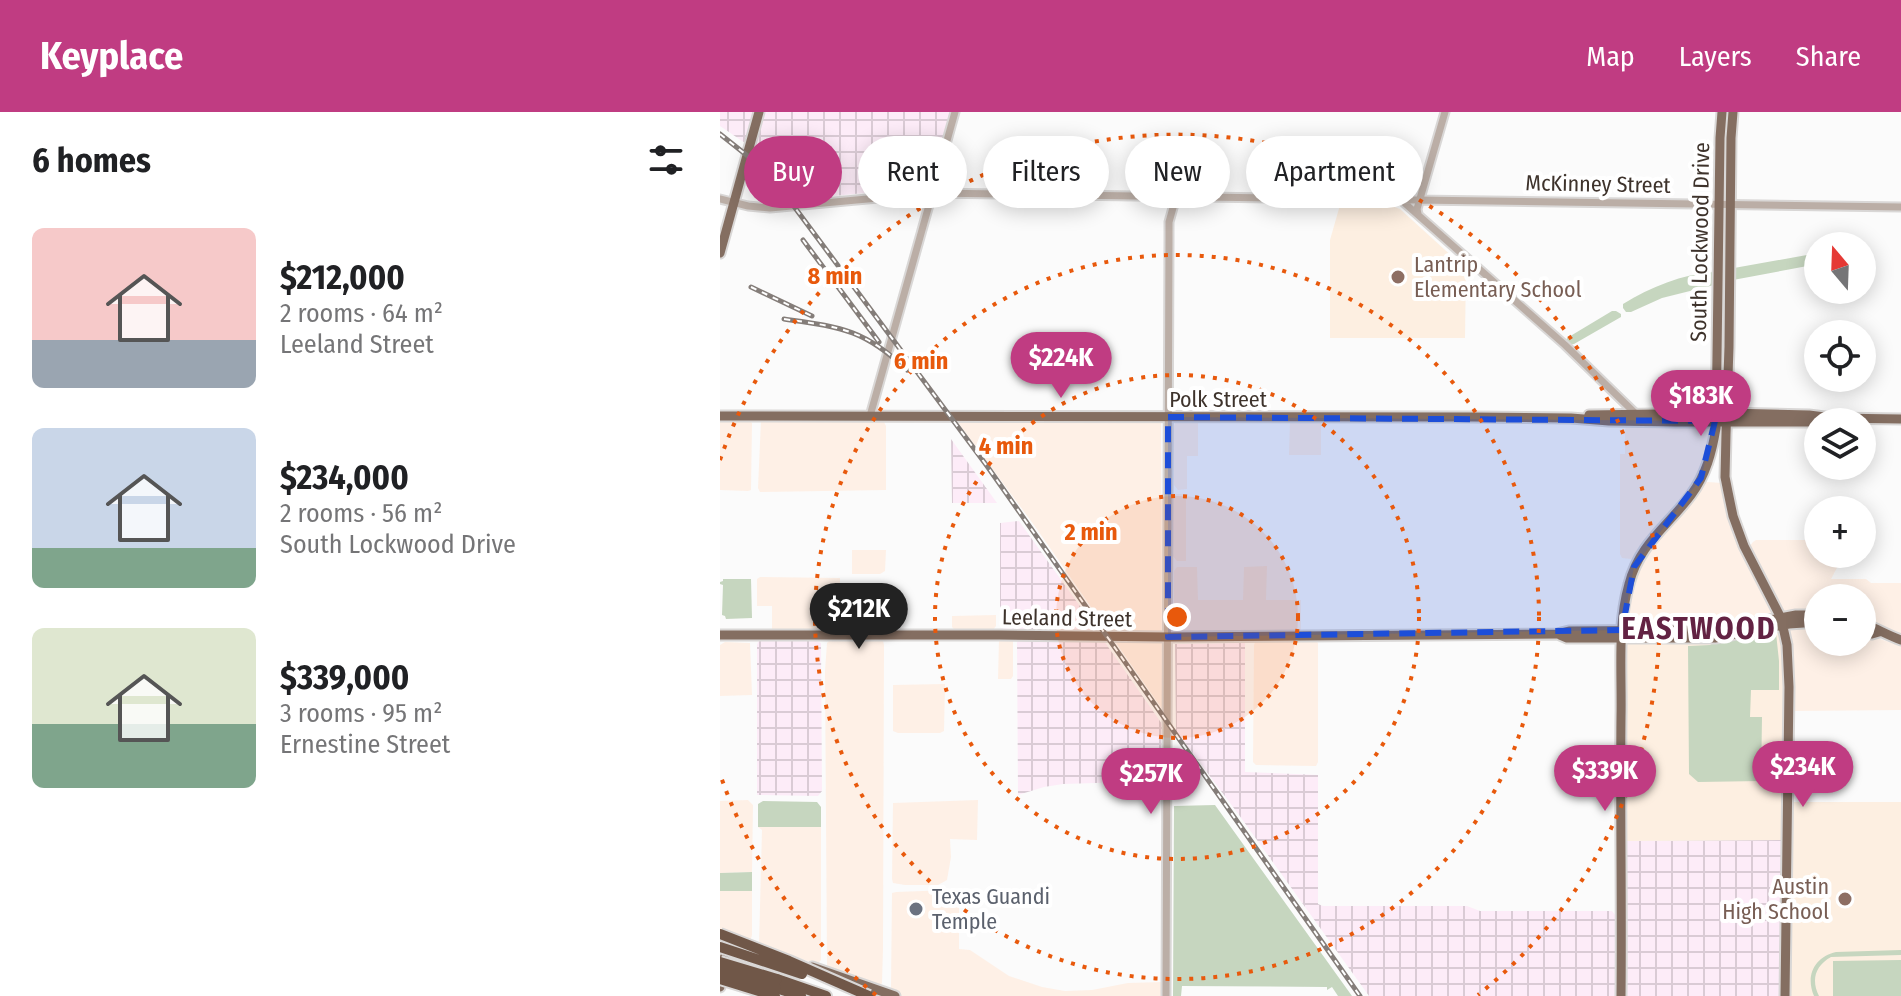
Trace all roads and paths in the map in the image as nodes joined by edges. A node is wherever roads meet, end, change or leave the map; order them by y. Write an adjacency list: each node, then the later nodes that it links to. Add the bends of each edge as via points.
1 (759, 112): 13 (main road)
2 (955, 112): 6 (street)
3 (1445, 112): 7 (street)
4 (1722, 112): 14 (main road, South Lockwood Drive)
5 (1733, 112): 14 (main road, South Lockwood Drive)
6 (948, 136)
7 (1423, 189)
8 (967, 194): 9 (street, McKinney Street)
9 (1125, 196)
10 (720, 199): 13 (street, McKinney Street)
11 (1423, 199): 14 (street, McKinney Street)
12 (858, 200): 13 (street, McKinney Street, via 770,208)
13 (734, 203): 21 (main road)
14 (1725, 204): 15 (street, McKinney Street); 27 (main road, South Lockwood Drive); 28 (main road, South Lockwood Drive)
15 (1901, 207)
16 (928, 208): 25 (street)
17 (1173, 208): 26 (street)
18 (1408, 208): 20 (street)
19 (1419, 208): 20 (street)
20 (1418, 214): 22 (street)
21 (720, 253)
22 (1620, 398): 23 (street); 29 (street)
23 (1636, 414): 27 (main road, Polk Street); 29 (main road, Polk Street)
24 (720, 416): 25 (main road, Polk Street)
25 (870, 416): 26 (main road, Polk Street)
26 (1168, 417): 29 (main road, Polk Street); 39 (street)
27 (1715, 417): 28 (main road, Polk Street); 29 (main road, Polk Street); 37 (main road, South Lockwood Drive, via 1713,451 1696,488 1650,540 1634,567)
28 (1726, 417): 30 (main road, Polk Street, via 1809,422); 32 (main road, South Lockwood Drive, via 1725,477 1733,516)
29 (1621, 418)
30 (1901, 419)
31 (1804, 615): 32 (main road)
32 (1782, 622): 33 (main road); 37 (main road, Leeland Street, via 1735,635); 55 (main road, South Lockwood Drive, via 1789,687)
33 (1804, 622)
34 (1876, 630): 35 (main road)
35 (1879, 632): 36 (main road); 40 (main road)
36 (1876, 633)
37 (1622, 634): 39 (main road, Leeland Street); 54 (main road, South Lockwood Drive)
38 (720, 635): 39 (main road, Leeland Street)
39 (1168, 637): 53 (street)
40 (1901, 640)
41 (720, 936): 43 (main road); 51 (highway, bridge)
42 (720, 947): 51 (highway, bridge)
43 (767, 953): 47 (main road, via 727,952); 52 (main road)
44 (720, 962): 48 (highway, bridge)
45 (720, 970): 48 (highway, bridge)
46 (720, 979): 48 (highway, bridge)
47 (720, 987)
48 (776, 988): 49 (highway); 50 (highway)
49 (801, 996)
50 (826, 996)
51 (869, 996)
52 (895, 996)
53 (1166, 996)
54 (1621, 996)
55 (1785, 996)

